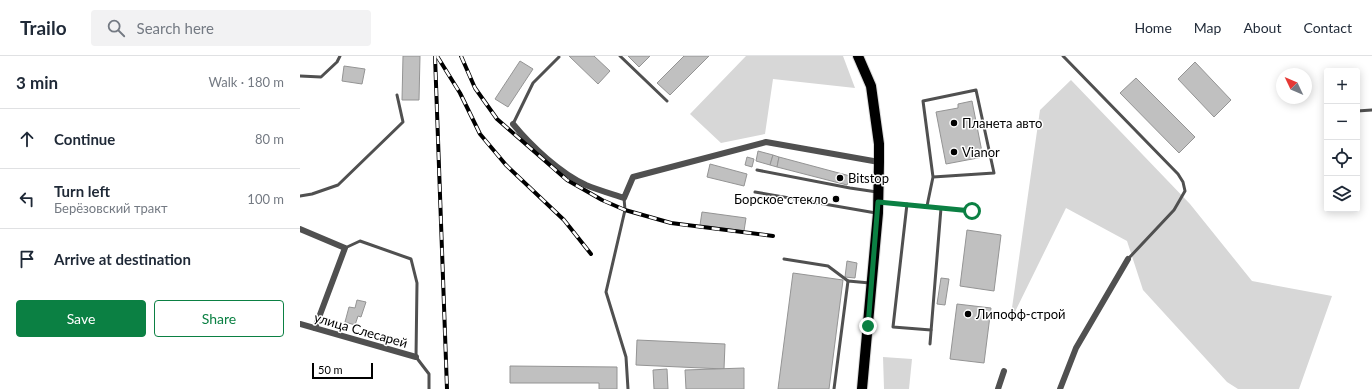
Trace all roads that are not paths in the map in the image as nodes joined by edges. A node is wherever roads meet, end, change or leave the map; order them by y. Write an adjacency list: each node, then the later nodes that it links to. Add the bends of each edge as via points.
1 (340, 56): 6 (lane, via 321,76)
2 (620, 56): 8 (lane)
3 (858, 56): 12 (main road, via 870,86)
4 (1063, 56): 27 (lane, via 1183,182 1185,191 1174,210)
5 (559, 57): 11 (lane, via 533,83)
6 (300, 76)
7 (397, 94): 16 (lane, via 403,122 338,185)
8 (667, 101)
9 (1372, 110): 10 (lane)
10 (1360, 111)
11 (513, 124): 18 (street, via 556,166 586,185)
12 (880, 162): 17 (main road); 18 (street, via 766,142 633,177)
13 (757, 170): 17 (lane, via 850,188)
14 (933, 177): 14 (lane, via 923,101 976,90 994,173); 20 (lane)
15 (755, 192): 23 (lane)
16 (300, 196)
17 (879, 197): 19 (lane); 23 (main road)
18 (624, 198): 37 (lane, via 625,210 606,292 626,357)
19 (907, 204): 20 (lane); 32 (lane, via 893,327)
20 (927, 206): 21 (lane)
21 (941, 208): 22 (lane); 32 (lane)
22 (972, 211)
23 (878, 213): 29 (main road)
24 (300, 229): 25 (street)
25 (345, 248): 31 (street); 34 (lane, via 360,240 411,259 417,283)
26 (784, 259): 28 (lane, via 828,266)
27 (1128, 259): 41 (street, via 1076,348)
28 (848, 281): 29 (lane); 38 (lane)
29 (872, 283): 39 (main road)
30 (300, 324): 31 (street, улица Слесарей)
31 (315, 328): 34 (street, улица Слесарей)
32 (931, 330): 33 (lane)
33 (930, 344)
34 (416, 357): 36 (lane, via 429,374)
35 (1004, 371): 40 (street)
36 (429, 389)
37 (628, 389)
38 (834, 389)
39 (862, 389)
40 (998, 389)
41 (1060, 389)

